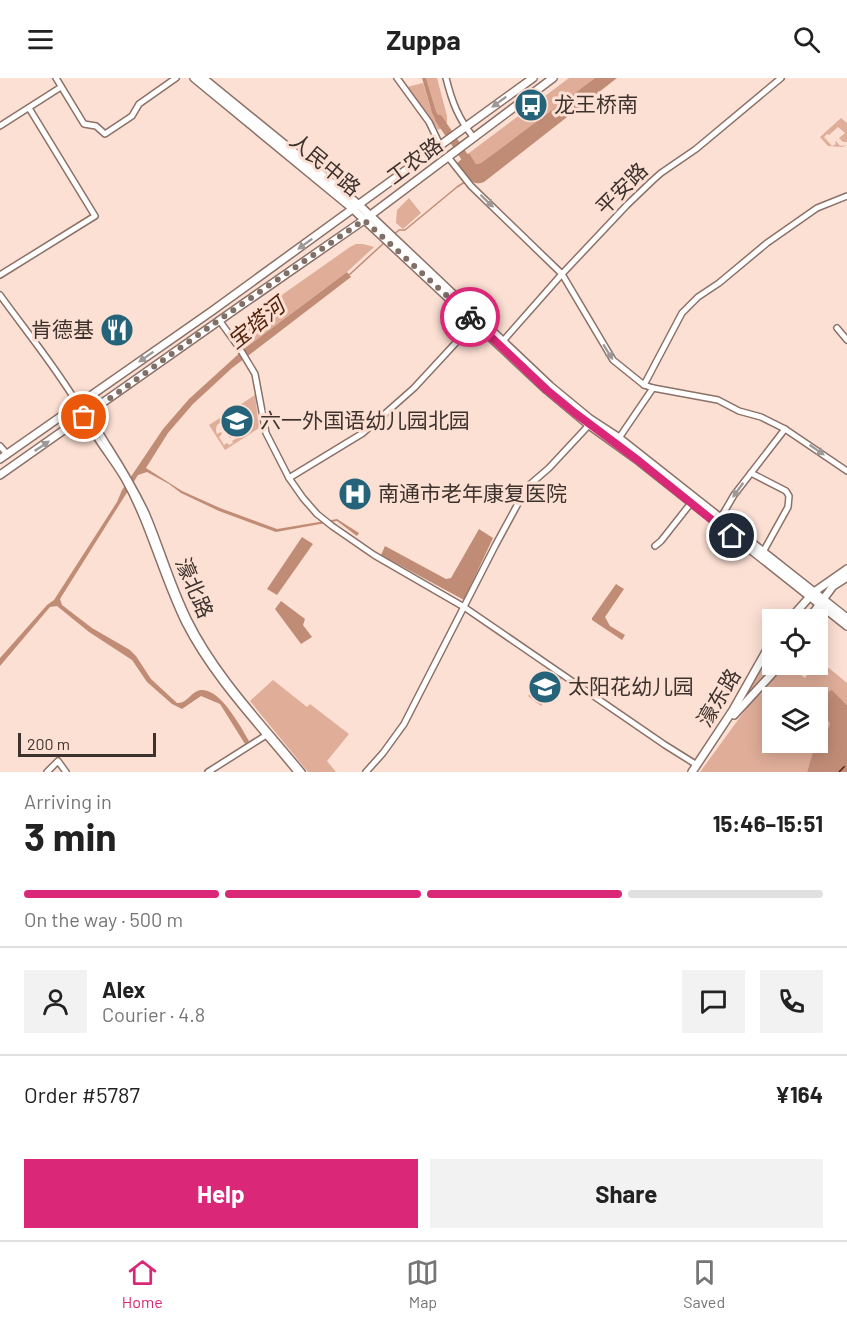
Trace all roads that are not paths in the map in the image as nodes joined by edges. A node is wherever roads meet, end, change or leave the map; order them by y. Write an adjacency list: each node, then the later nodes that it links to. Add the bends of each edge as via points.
1 (56, 78): 10 (street)
2 (176, 78): 10 (street, via 105,134 96,126 84,124)
3 (194, 78): 18 (main road, 人民中路)
4 (203, 78): 18 (main road, 人民中路)
5 (397, 78): 15 (street)
6 (446, 78): 13 (street)
7 (533, 78): 13 (main road, 工农路, one-way to 13)
8 (553, 78): 14 (main road, 工农路)
9 (781, 78): 21 (street, 平安路, via 656,177)
10 (62, 87): 11 (street)
11 (29, 108): 12 (street); 22 (street, via 95,216)
12 (0, 126)
13 (465, 127): 14 (street); 15 (main road, 工农路)
14 (474, 138): 16 (main road, 工农路)
15 (443, 143): 18 (main road, 工农路)
16 (450, 156): 19 (main road, 工农路); 21 (street, one-way to 21, via 471,186)
17 (847, 196): 29 (street, via 817,208 698,297 679,318)
18 (356, 207): 19 (main road, 人民中路); 31 (main road, 工农路, one-way to 31)
19 (367, 217): 20 (main road, 人民中路); 24 (main road, 工农路)
20 (394, 243): 25 (main road, 人民中路); 28 (main road, 人民中路)
21 (562, 274): 28 (street, 平安路); 29 (street, one-way to 29, via 613,360)
22 (0, 275)
23 (0, 295): 31 (street, 濠北路)
24 (219, 320): 32 (main road, 工农路); 42 (street, via 255,374 266,433)
25 (475, 322): 33 (main road, 人民中路); 42 (street, via 414,388 363,433)
26 (837, 328): 27 (street)
27 (847, 340)
28 (502, 341): 35 (main road, 人民中路, via 550,386)
29 (644, 385): 30 (street)
30 (653, 388): 34 (street, via 718,400); 35 (street)
31 (78, 404): 32 (street, 濠北路); 37 (main road, 工农路)
32 (86, 416): 41 (main road, 工农路, one-way to 32); 58 (street, 濠北路, via 125,476 153,530 180,602 200,641)
33 (589, 425): 43 (main road, 人民中路); 51 (street, via 527,487)
34 (785, 429): 39 (street, one-way to 39); 40 (street)
35 (619, 438): 44 (main road, 人民中路)
36 (0, 446): 37 (street)
37 (7, 453): 38 (main road, 工农路)
38 (0, 459)
39 (847, 471)
40 (751, 473): 44 (street, one-way to 44); 46 (street, via 789,496 788,507)
41 (0, 475)
42 (290, 478): 51 (street, via 311,508 329,524)
43 (691, 503): 45 (street); 49 (main road, 人民中路)
44 (720, 519): 46 (main road, 人民中路)
45 (655, 546)
46 (763, 552): 49 (main road, 人民中路)
47 (847, 569): 49 (main road)
48 (847, 577): 50 (main road)
49 (811, 594): 50 (main road, 人民中路); 52 (main road)
50 (820, 602): 53 (main road); 54 (main road, 人民中路); 55 (main road, 人民中路)
51 (464, 607): 59 (street, via 665,745); 65 (street, via 404,724)
52 (798, 609)
53 (815, 609)
54 (847, 618)
55 (847, 626)
56 (762, 659): 59 (main road, 濠东路)
57 (770, 675): 59 (main road, 濠东路, via 735,712)
58 (268, 734): 62 (street); 63 (street, 濠北路); 64 (street, 濠北路)
59 (695, 770)
60 (46, 772): 61 (street, via 58,761)
61 (66, 772)
62 (208, 772)
63 (297, 772)
64 (302, 772)
65 (366, 772)

